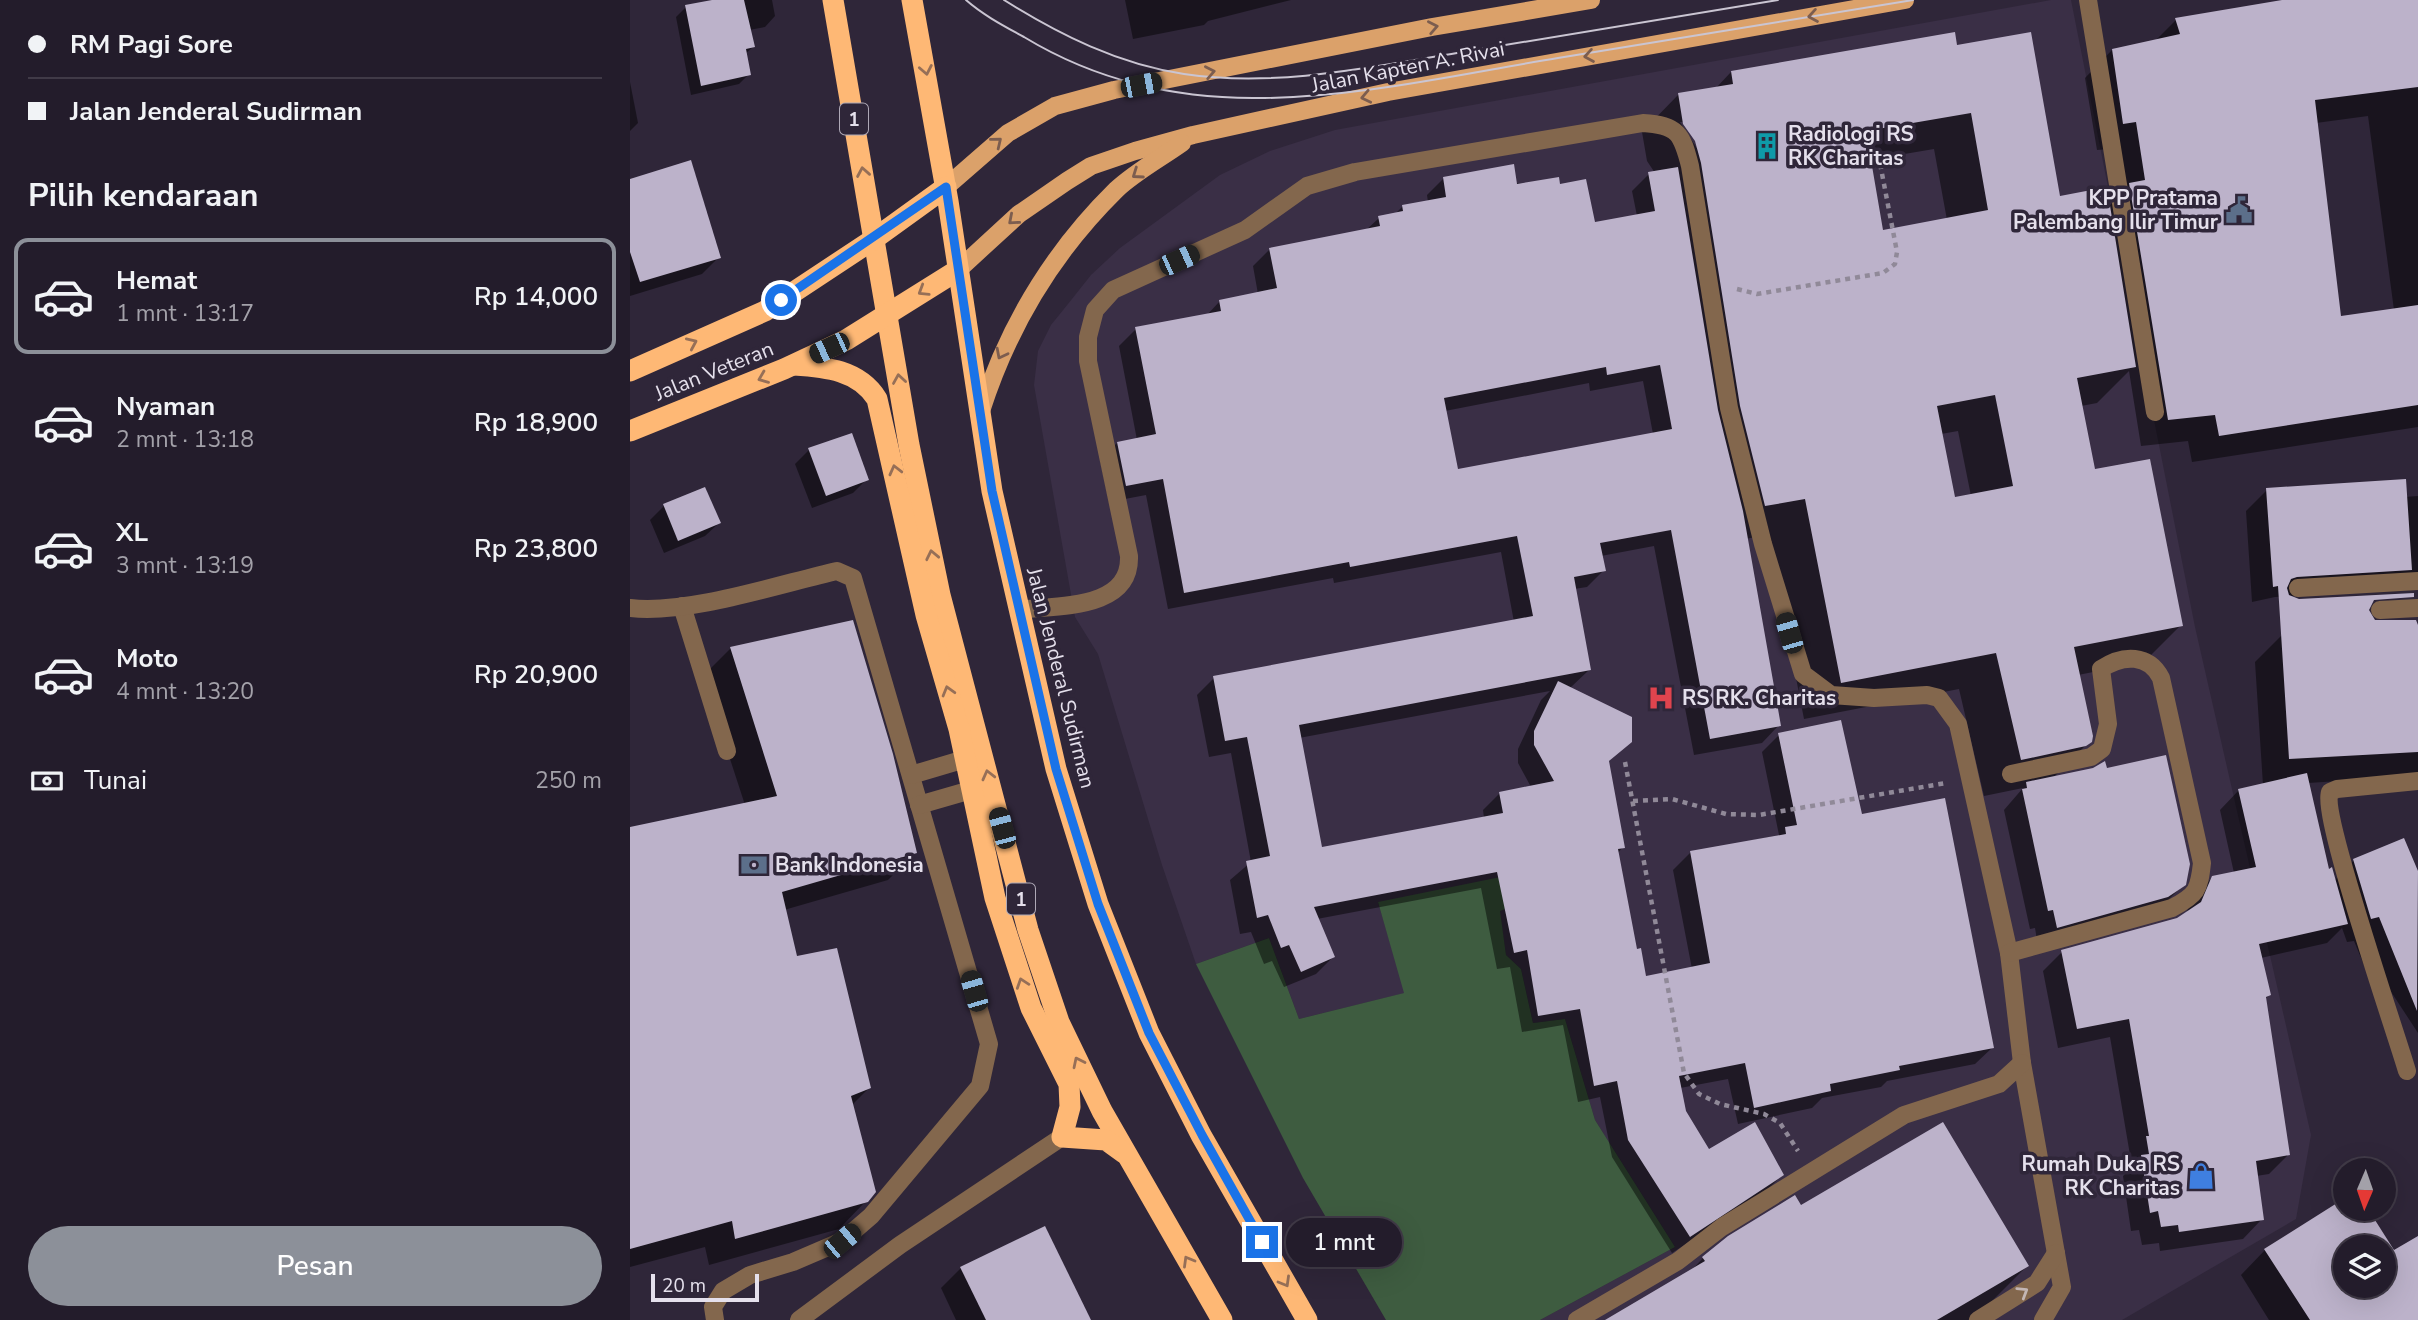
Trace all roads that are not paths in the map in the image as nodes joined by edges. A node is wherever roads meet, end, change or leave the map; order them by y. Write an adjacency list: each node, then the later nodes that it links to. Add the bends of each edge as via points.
1 (833, 0): 8 (highway, 1, one-way to 1)
2 (912, 0): 7 (highway, Jalan Jenderal Sudirman, one-way to 7)
3 (1591, 0): 7 (main road, Jalan Kapten A. Rivai, one-way to 3, via 1008,133 1055,106 1114,90 1432,27)
4 (1905, 0): 6 (main road, Jalan Kapten A. Rivai, one-way to 6, via 1388,92)
5 (2088, 0): 13 (street)
6 (1193, 135): 9 (main road, Jalan Kapten A. Rivai, one-way to 9, via 1091,166 1019,214); 14 (main road, one-way to 14, via 1118,188 1063,249 1018,321 996,365)
7 (946, 187): 8 (highway, Jalan Veteran); 9 (highway, Jalan Jenderal Sudirman)
8 (874, 239): 10 (highway, 1); 12 (highway, Jalan Veteran, one-way to 8, via 765,311)
9 (958, 270): 10 (highway, Jalan Veteran, one-way to 10); 14 (highway, Jalan Jenderal Sudirman)
10 (888, 313): 11 (highway, Jalan Veteran); 34 (highway, 1, one-way to 10, via 1059,1022 1028,930 940,594)
11 (794, 365): 15 (highway, Jalan Veteran, one-way to 15); 24 (highway, one-way to 11, via 923,602 877,399 853,375)
12 (630, 371)
13 (2155, 412)
14 (980, 415): 21 (highway, Jalan Jenderal Sudirman)
15 (630, 431)
16 (2418, 582): 17 (street)
17 (2298, 588)
18 (682, 606): 19 (street); 23 (street); 26 (street, via 837,571 847,573 853,578)
19 (630, 608)
20 (2418, 608): 22 (street)
21 (1018, 610): 30 (street, via 1097,600 1123,584 1130,572 1088,349 1095,310 1113,290 1245,230 1307,186 1355,172 1643,123 1664,124 1685,144 1729,408 1763,544 1803,674 1831,695 1939,698 1958,724); 39 (highway, Jalan Jenderal Sudirman, one-way to 39, via 1098,904 1149,1033)
22 (2380, 610)
23 (727, 751)
24 (965, 758): 26 (street); 28 (highway)
25 (2011, 774): 30 (street, via 2091,757 2102,749 2108,724 2101,669 2143,659 2154,665 2161,678 2202,863 2193,898 2172,908)
26 (911, 775): 29 (street)
27 (2418, 781): 32 (street, via 2337,789 2326,800)
28 (971, 790): 29 (street); 33 (highway, one-way to 28, via 1070,1107 1069,1084 1031,1008 1008,942)
29 (919, 805): 36 (street, via 989,1044 980,1086 871,1216 842,1241 750,1275 723,1291 713,1307)
30 (2009, 953): 31 (street)
31 (2022, 1062): 35 (street); 40 (street, via 1999,1084 1904,1115 1722,1227 1678,1261)
32 (2407, 1071)
33 (1062, 1137): 34 (highway, via 1106,1140); 37 (street, via 900,1245)
34 (1129, 1157): 38 (highway, 1, one-way to 34)
35 (2056, 1252): 41 (street, one-way to 35, via 2037,1283); 42 (street, via 2062,1287)
36 (715, 1320)
37 (799, 1320)
38 (1222, 1320)
39 (1307, 1320)
40 (1577, 1320)
41 (1978, 1320)
42 (2043, 1320)

